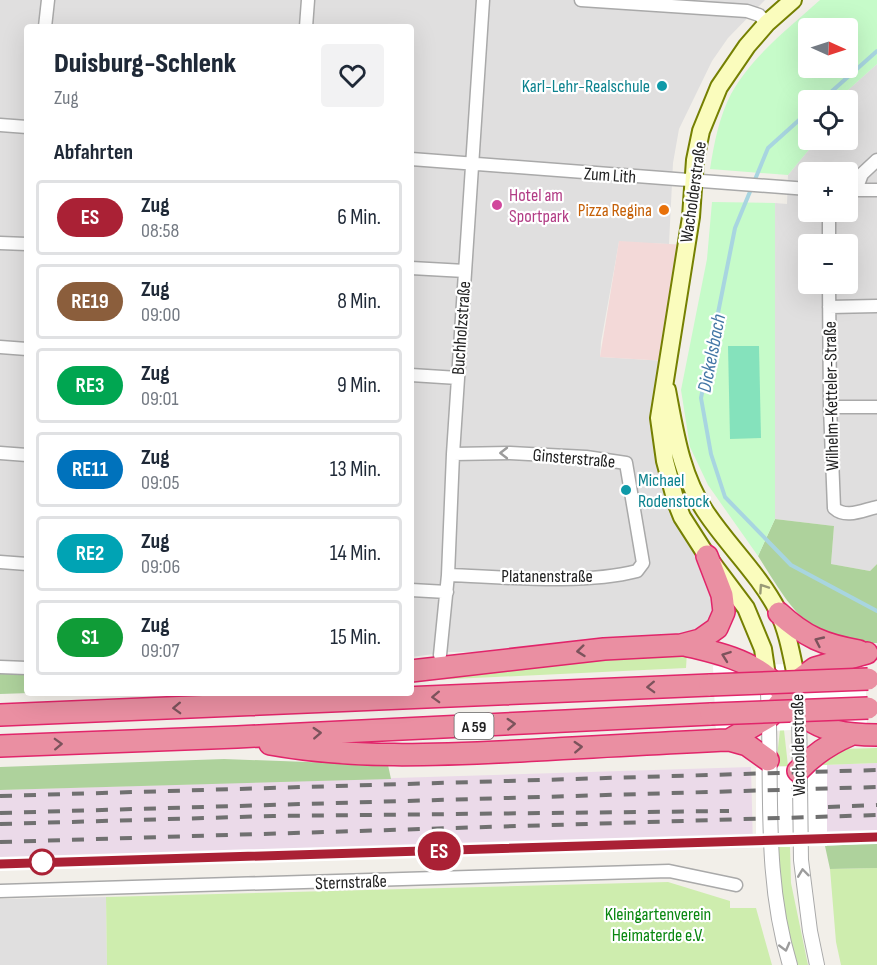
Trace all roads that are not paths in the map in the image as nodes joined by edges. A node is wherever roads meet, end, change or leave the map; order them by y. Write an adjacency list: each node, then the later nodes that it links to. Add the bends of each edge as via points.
1 (48, 0): 7 (street)
2 (308, 0): 8 (street)
3 (483, 0): 13 (street, Buchholzstraße)
4 (581, 0): 6 (street, via 747,11)
5 (793, 0): 6 (main road, Wacholderstraße)
6 (767, 23): 15 (main road, Wacholderstraße, via 719,87 701,131)
7 (45, 24)
8 (306, 24)
9 (0, 125): 10 (street)
10 (24, 127)
11 (414, 159): 13 (street, Zum Lith)
12 (877, 160): 14 (street)
13 (473, 165): 15 (street, Zum Lith); 22 (street, Buchholzstraße)
14 (858, 180)
15 (693, 182): 16 (street, Zum Lith); 30 (main road, Wacholderstraße)
16 (798, 189)
17 (858, 190): 18 (street)
18 (877, 190)
19 (0, 243): 20 (street)
20 (24, 244)
21 (414, 268): 22 (street)
22 (465, 271): 29 (street, Buchholzstraße)
23 (829, 294): 25 (street, Wilhelm-Ketteler-Straße)
24 (877, 306): 25 (street)
25 (829, 307): 32 (street, Wilhelm-Ketteler-Straße)
26 (0, 347): 27 (street)
27 (24, 349)
28 (414, 375): 29 (street)
29 (458, 378): 34 (street, Buchholzstraße)
30 (665, 378): 37 (main road, Wacholderstraße, via 659,418 669,481 682,517); 44 (main road, Wacholderstraße, one-way to 30, via 705,511 690,483 678,449)
31 (877, 406): 32 (street)
32 (830, 408): 36 (street, Wilhelm-Ketteler-Straße, via 834,508 846,515)
33 (0, 453): 35 (street)
34 (453, 454): 40 (street, Ginsterstraße, one-way to 34, via 626,464 586,457); 41 (street, Buchholzstraße)
35 (24, 455)
36 (877, 507)
37 (707, 556): 45 (highway, via 722,594 724,612 713,633); 51 (main road, Wacholderstraße, via 755,625)
38 (0, 562): 39 (street)
39 (24, 564)
40 (643, 566): 41 (street, Platanenstraße, via 632,572 591,576)
41 (448, 574): 43 (street, Buchholzstraße)
42 (414, 590): 43 (street)
43 (447, 592): 47 (street, Buchholzstraße)
44 (779, 613): 46 (highway, one-way to 44, via 817,641); 53 (main road, Wacholderstraße, via 790,648)
45 (681, 645): 47 (highway, one-way to 47); 51 (highway, one-way to 45, via 725,655)
46 (872, 653): 53 (highway, via 824,664)
47 (448, 659): 50 (highway)
48 (0, 667): 49 (street)
49 (24, 668)
50 (414, 670)
51 (767, 676): 53 (highway); 59 (street, Wacholderstraße)
52 (873, 679): 55 (highway, A 59, one-way to 55, bridge)
53 (791, 688): 57 (highway); 59 (highway)
54 (273, 696): 55 (highway, A 59)
55 (236, 705): 58 (highway, A 59, one-way to 58)
56 (873, 708): 62 (highway, A 59, one-way to 56, bridge)
57 (800, 713): 60 (highway); 66 (street, Wacholderstraße)
58 (0, 715)
59 (770, 716): 63 (highway); 65 (street, Wacholderstraße)
60 (850, 735): 61 (highway); 66 (highway, via 813,755)
61 (877, 735)
62 (237, 737): 63 (highway, one-way to 63, via 307,751 373,756); 64 (highway, A 59, one-way to 62)
63 (729, 740): 65 (highway, via 747,745)
64 (0, 746)
65 (768, 760): 69 (street, Wacholderstraße, one-way to 69, via 775,903)
66 (798, 771): 70 (street, Wacholderstraße, one-way to 66, via 801,860)
67 (736, 885): 68 (street, Sternstraße, via 669,871)
68 (0, 891)
69 (790, 965)
70 (817, 965)

